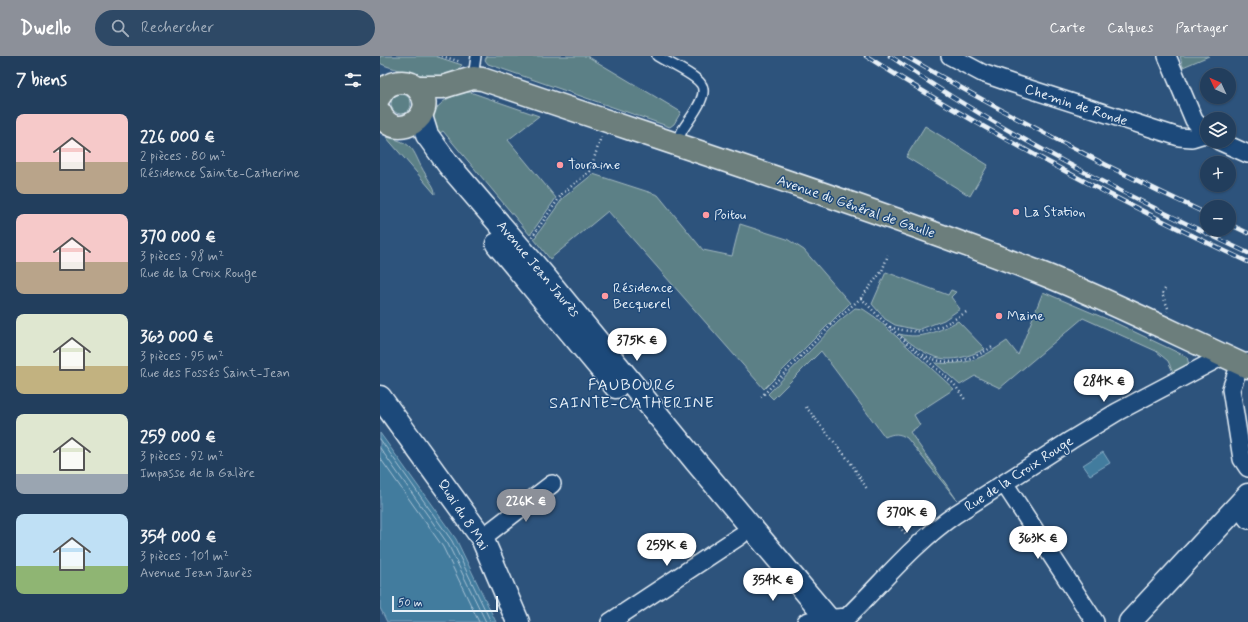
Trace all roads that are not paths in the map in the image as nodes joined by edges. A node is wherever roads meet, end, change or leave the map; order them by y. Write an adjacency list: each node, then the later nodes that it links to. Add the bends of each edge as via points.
1 (476, 56): 5 (lane)
2 (657, 56): 11 (lane, via 702,84 704,92)
3 (950, 56): 10 (street, Chemin de Ronde, via 989,76 1179,138)
4 (1167, 56): 9 (street, via 1194,120)
5 (463, 81): 7 (main road, Avenue du Général de Gaulle, via 431,88); 11 (main road, Avenue du Général de Gaulle, via 482,79)
6 (383, 89): 7 (main road, Avenue du Général de Gaulle, via 405,82)
7 (420, 103): 8 (main road, via 410,125); 22 (main road, Avenue Jean Jaurès, via 427,135 439,153 702,469)
8 (386, 121): 20 (main road, Avenue Jean Jaurès, via 418,141 437,172)
9 (1200, 126)
10 (1200, 137)
11 (677, 145): 14 (main road, Avenue du Général de Gaulle, via 1040,273)
12 (1235, 148): 13 (street)
13 (1248, 154)
14 (1240, 362): 16 (street, via 1231,389 1242,459); 17 (street, Rue de la Croix Rouge, via 1117,412)
15 (380, 397): 21 (main road, Quai du 8 Mai)
16 (1248, 468)
17 (1004, 483): 22 (street, Rue de la Croix Rouge, via 939,526 847,617); 25 (street)
18 (552, 484): 21 (street)
19 (1245, 507): 26 (main road)
20 (740, 536): 22 (main road, Avenue Jean Jaurès); 24 (street)
21 (482, 538): 23 (main road, Quai du 8 Mai)
22 (818, 621)
23 (518, 622)
24 (610, 622)
25 (1095, 622)
26 (1130, 622)

